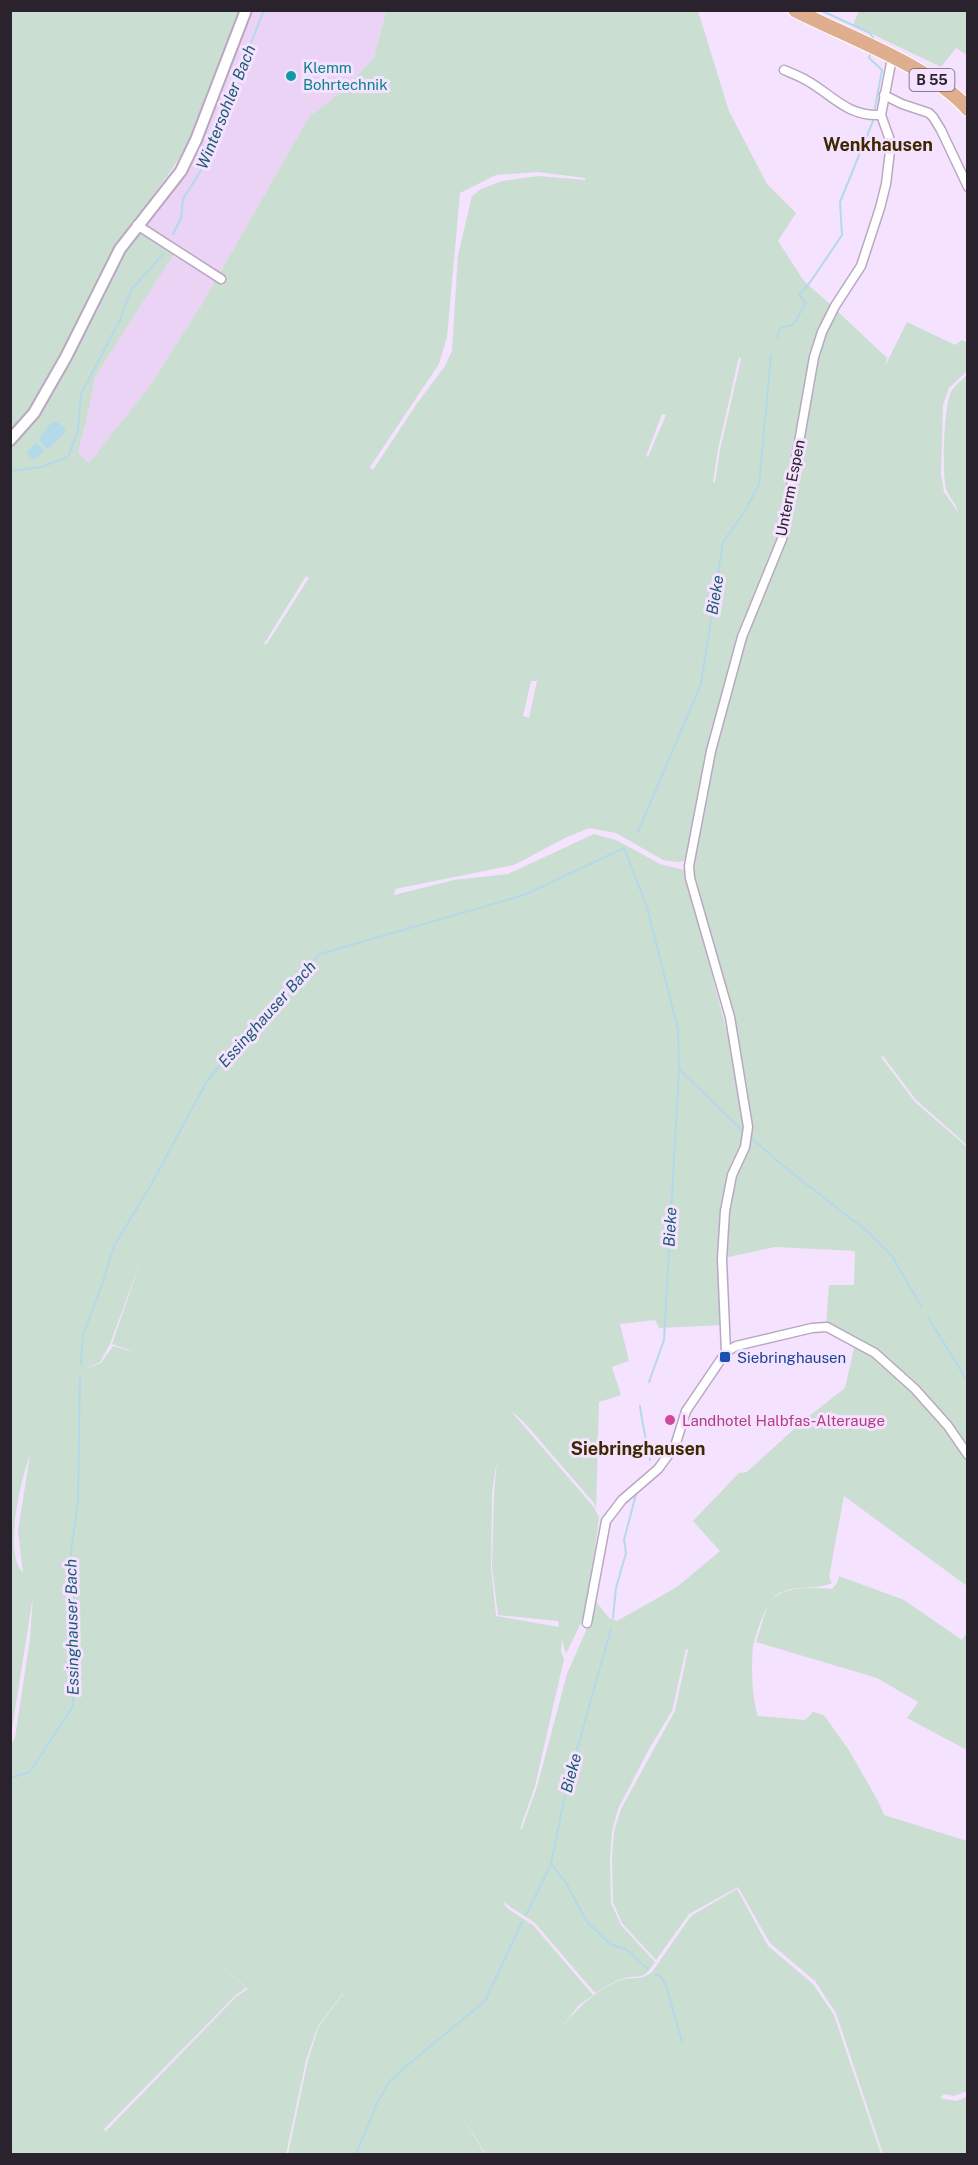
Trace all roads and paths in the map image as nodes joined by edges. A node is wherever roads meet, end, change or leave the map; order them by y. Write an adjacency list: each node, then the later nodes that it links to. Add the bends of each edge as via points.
1 (246, 10): 9 (street, via 189,156)
2 (795, 10): 3 (main road, B 55)
3 (886, 55): 5 (street); 6 (main road, B 55, via 943,87)
4 (784, 70): 7 (street, via 861,114)
5 (884, 95): 7 (street); 8 (street, via 929,112 942,130)
6 (968, 109)
7 (880, 115): 12 (street, Unterm Espen, via 891,143 884,192 861,266 835,306 814,357 782,539 742,637 711,752 689,866 730,1017 748,1127 725,1211 722,1259)
8 (968, 187)
9 (137, 225): 10 (street); 11 (street, via 105,275 34,413)
10 (221, 279)
11 (10, 440)
12 (726, 1352): 13 (street, via 736,1346 827,1327 875,1353 915,1389 948,1425); 14 (street, via 686,1411 675,1446 658,1469 622,1500 606,1521)
13 (968, 1455)
14 (586, 1623)

